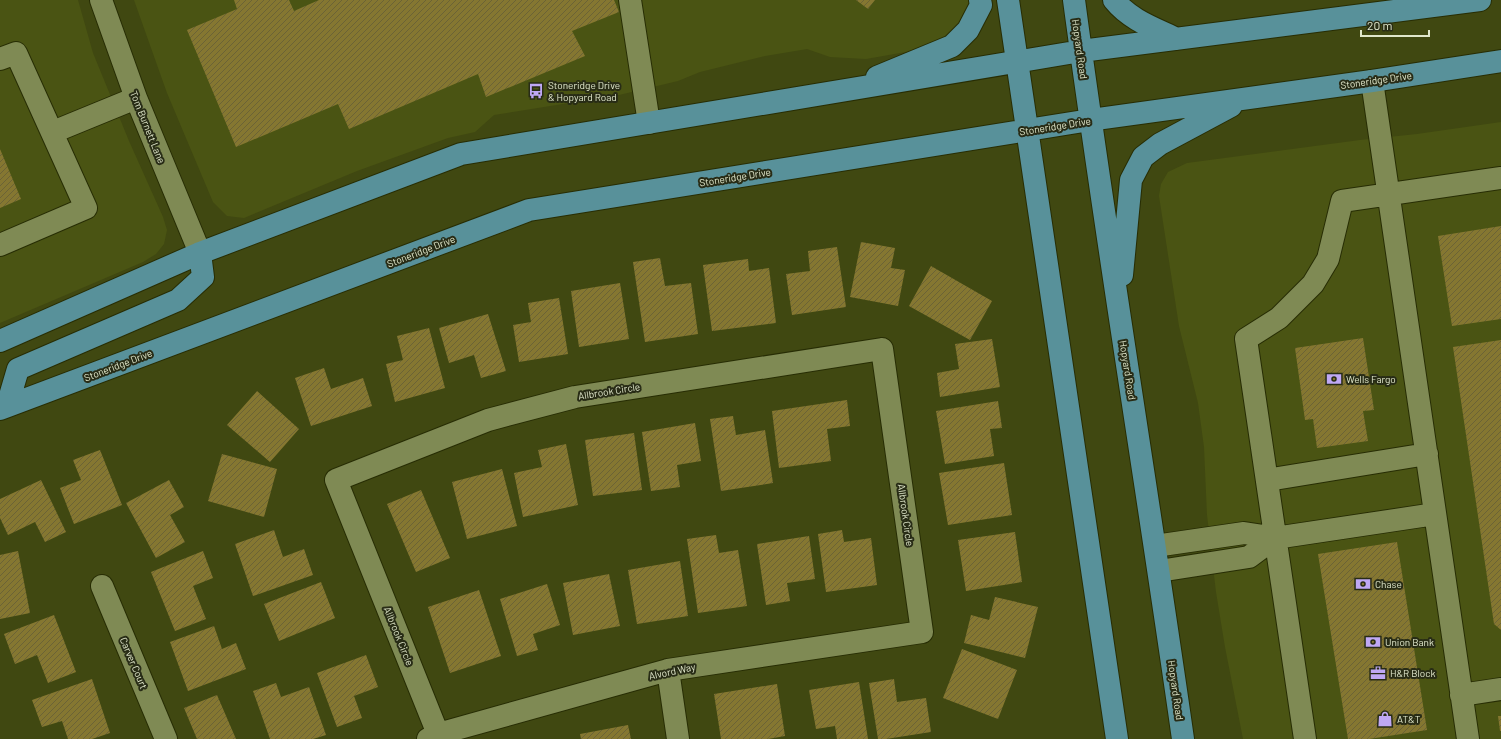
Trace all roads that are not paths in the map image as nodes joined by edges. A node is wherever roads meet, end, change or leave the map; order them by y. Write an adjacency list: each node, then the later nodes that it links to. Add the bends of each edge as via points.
1 (101, 0): 16 (street, Tom Burnett Lane)
2 (630, 0): 19 (street)
3 (980, 0): 15 (main road, via 981,5 968,30 952,46)
4 (1008, 0): 13 (main road)
5 (1074, 0): 10 (main road, Hopyard Road)
6 (1114, 0): 9 (main road, via 1136,20)
7 (1480, 0): 8 (main road)
8 (1452, 2): 9 (main road)
9 (1177, 39): 10 (main road)
10 (1080, 51): 13 (main road); 18 (main road, Hopyard Road)
11 (0, 59): 21 (street, via 16,53)
12 (1501, 61): 14 (main road, Stoneridge Drive)
13 (1016, 62): 15 (main road); 20 (main road)
14 (1372, 81): 17 (main road, Stoneridge Drive); 23 (street)
15 (850, 89): 19 (main road)
16 (136, 98): 21 (street); 25 (street, Tom Burnett Lane)
17 (1246, 98): 18 (main road, Stoneridge Drive); 26 (main road, via 1160,144 1143,157 1131,180)
18 (1090, 120): 20 (main road, Stoneridge Drive); 26 (main road, Hopyard Road)
19 (648, 123): 25 (main road, via 461,154)
20 (1027, 130): 28 (main road, Stoneridge Drive, via 529,210); 43 (main road)
21 (53, 132): 24 (street, via 86,208)
22 (1501, 178): 23 (street)
23 (1389, 195): 29 (street); 30 (street, via 1342,201 1328,259 1313,284 1279,318 1246,339)
24 (0, 245)
25 (200, 252): 27 (main road); 28 (main road, via 203,277 178,300 18,369)
26 (1119, 308): 33 (main road, Hopyard Road)
27 (0, 341)
28 (4, 408)
29 (1427, 454): 30 (street); 31 (street)
30 (1267, 480): 32 (street)
31 (1435, 514): 32 (street); 39 (street)
32 (1275, 538): 33 (street, via 1244,533); 34 (street, via 1249,556); 45 (street)
33 (1156, 546): 34 (main road, Hopyard Road)
34 (1159, 571): 44 (main road, Hopyard Road)
35 (102, 586): 41 (street, Carver Court)
36 (922, 632): 37 (street, Alvord Way); 40 (street, Allbrook Circle, via 882,349 575,397 488,420 336,480)
37 (668, 670): 40 (street, Alvord Way); 42 (street)
38 (1501, 689): 39 (street)
39 (1461, 695): 46 (street)
40 (433, 737)
41 (166, 739)
42 (678, 739)
43 (1117, 739)
44 (1183, 739)
45 (1305, 739)
46 (1468, 739)

